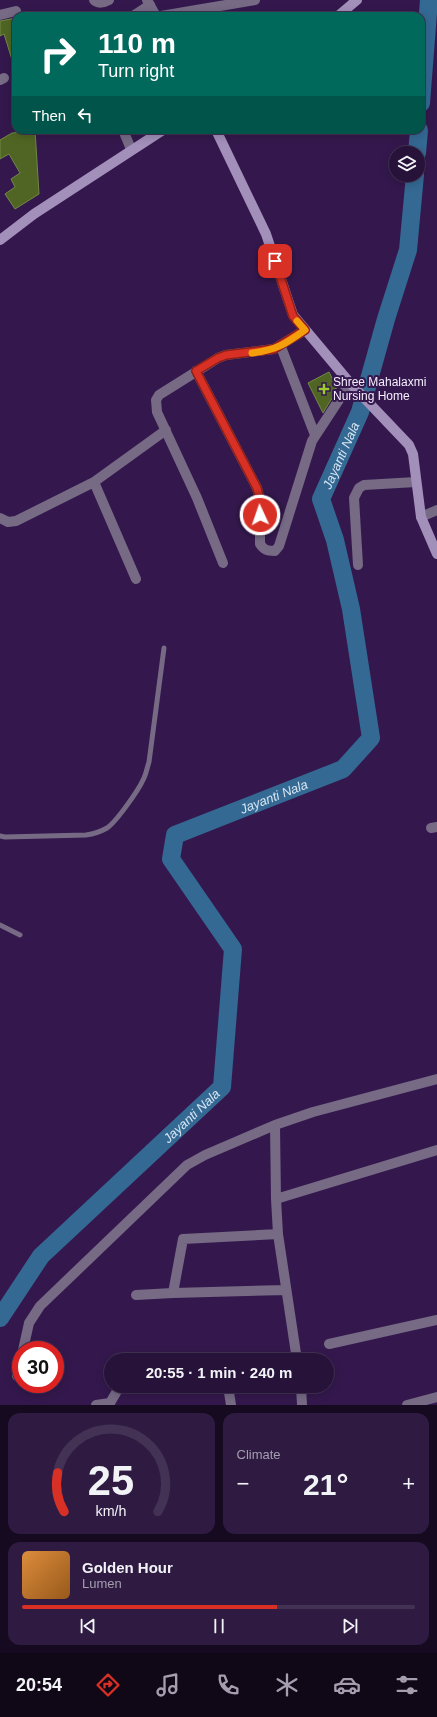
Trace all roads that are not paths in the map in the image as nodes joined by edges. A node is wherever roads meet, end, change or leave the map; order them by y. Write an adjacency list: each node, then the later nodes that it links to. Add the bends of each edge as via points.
1 (94, 0): 2 (street, via 102,3)
2 (109, 0)
3 (255, 0): 9 (street)
4 (357, 0): 10 (main road)
5 (148, 3): 7 (street); 8 (street)
6 (16, 10): 11 (street)
7 (138, 12)
8 (154, 12)
9 (184, 12)
10 (343, 12)
11 (0, 15)
12 (125, 134): 15 (street)
13 (156, 134): 15 (main road)
14 (218, 134): 17 (main road, via 266,234 293,316)
15 (131, 149): 16 (main road)
16 (0, 240)
17 (305, 330): 18 (street); 20 (main road)
18 (280, 346): 19 (street, via 267,351 226,355); 22 (street)
19 (196, 371): 21 (street, via 159,395 156,400 157,412); 22 (street, via 257,488 260,500 260,544 263,549 275,551 279,546)
20 (350, 383): 22 (street); 24 (main road, via 409,445 413,454)
21 (166, 430): 23 (street); 29 (street)
22 (315, 435)
23 (94, 482): 27 (street, via 16,521 8,522); 31 (street)
24 (416, 482): 26 (main road); 30 (street, via 359,488 354,498)
25 (437, 510): 26 (street)
26 (421, 516): 28 (main road)
27 (0, 518)
28 (437, 554)
29 (223, 563)
30 (358, 565)
31 (136, 580)
32 (164, 648): 33 (lane, via 146,772 115,821 108,828 86,835)
33 (0, 836)
34 (0, 924): 35 (lane)
35 (20, 935)
36 (437, 1079): 37 (street, via 313,1112)
37 (275, 1125): 39 (street); 45 (street, via 187,1165 40,1306 29,1323)
38 (437, 1150): 39 (street)
39 (276, 1199): 40 (street)
40 (278, 1234): 41 (street); 42 (street, via 183,1239)
41 (286, 1290): 42 (street); 47 (street)
42 (173, 1294): 43 (street)
43 (136, 1295)
44 (437, 1320): 46 (street)
45 (25, 1341)
46 (329, 1344)
47 (296, 1353)
48 (116, 1393): 52 (street)
49 (229, 1393): 54 (street)
50 (301, 1393): 55 (street)
51 (437, 1397): 56 (street)
52 (110, 1404): 53 (street)
53 (96, 1405)
54 (231, 1405)
55 (302, 1405)
56 (407, 1405)

